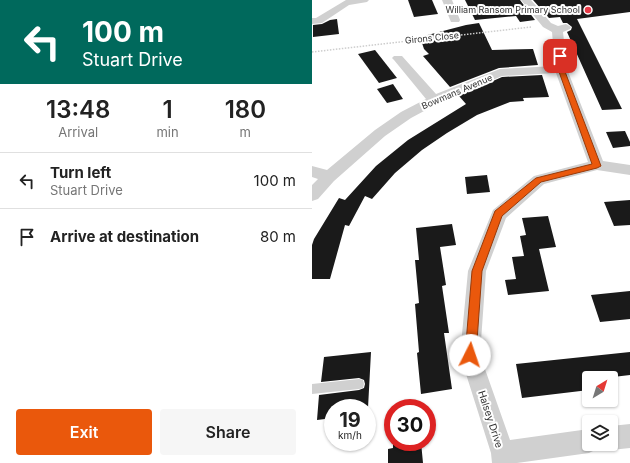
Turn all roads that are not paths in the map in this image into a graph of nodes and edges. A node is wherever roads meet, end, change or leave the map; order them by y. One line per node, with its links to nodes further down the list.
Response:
1 (364, 0): 4 (street)
2 (447, 0): 5 (street, Girons Close)
3 (526, 0): 8 (street)
4 (344, 2): 6 (street)
5 (456, 20)
6 (312, 21)
7 (398, 58): 9 (street)
8 (561, 69): 9 (street, Bowmans Avenue); 10 (street)
9 (434, 100): 13 (street, Bowmans Avenue)
10 (597, 166): 11 (street, Halsey Drive); 20 (street, Halsey Drive)
11 (630, 170)
12 (312, 171): 13 (street)
13 (329, 177): 14 (street, Bowmans Avenue)
14 (312, 195)
15 (359, 384): 16 (lane)
16 (312, 389)
17 (630, 436): 18 (street)
18 (618, 437)
19 (582, 442): 20 (street)
20 (504, 458)

